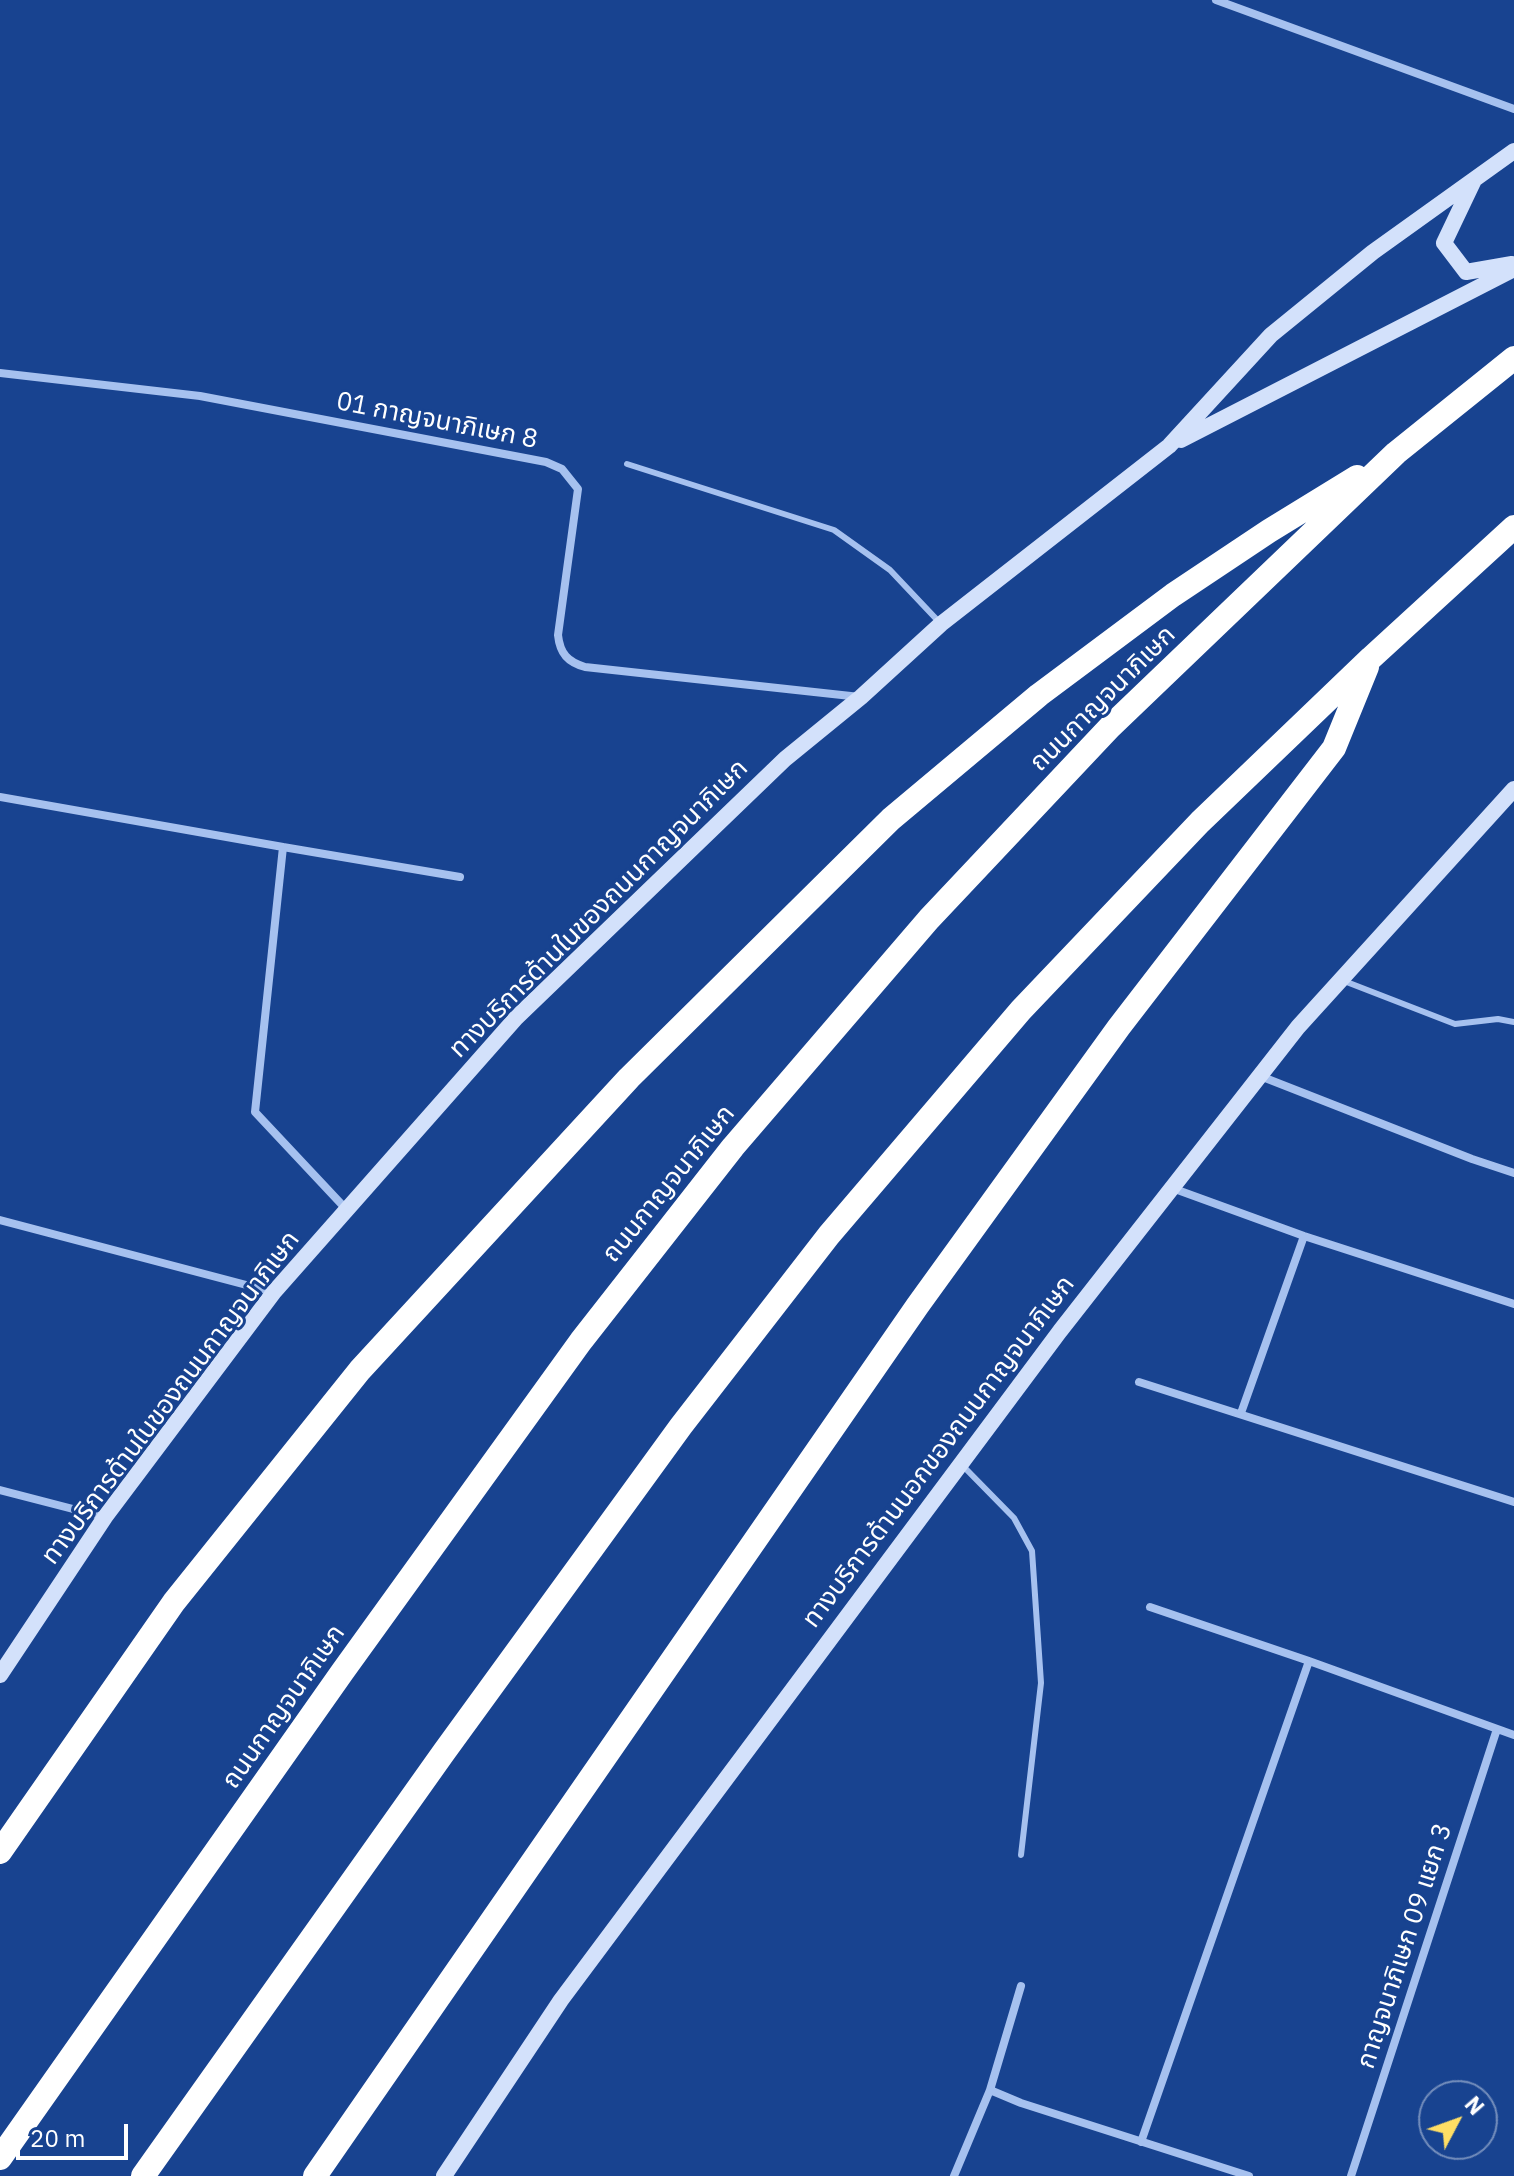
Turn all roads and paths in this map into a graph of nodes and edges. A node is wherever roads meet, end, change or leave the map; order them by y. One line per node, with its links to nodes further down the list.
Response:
1 (1216, 0): 2 (street)
2 (1514, 109)
3 (1514, 151): 4 (main road, ทางบริการด้านในของถนนกาญจนาภิเษก)
4 (1475, 177): 5 (main road); 8 (main road, ทางบริการด้านในของถนนกาญจนาภิเษก)
5 (1514, 267): 8 (main road, ทางบริการด้านในของถนนกาญจนาภิเษก)
6 (1514, 358): 9 (highway, ถนนกาญจนาภิเษก)
7 (0, 373): 14 (street, 01 กาญจนาภิเษก 8)
8 (1169, 446): 12 (main road, ทางบริการด้านในของถนนกาญจนาภิเษก)
9 (1396, 453): 40 (highway); 45 (highway, ถนนกาญจนาภิเษก)
10 (627, 464): 12 (lane)
11 (1514, 527): 13 (highway)
12 (941, 624): 14 (main road, ทางบริการด้านในของถนนกาญจนาภิเษก)
13 (1371, 658): 46 (highway); 47 (highway)
14 (861, 697): 24 (main road, ทางบริการด้านในของถนนกาญจนาภิเษก)
15 (1514, 789): 19 (main road, ทางบริการด้านนอกของถนนกาญจนาภิเษก)
16 (0, 797): 17 (street)
17 (283, 847): 18 (street); 24 (street)
18 (460, 877)
19 (1341, 979): 20 (lane); 21 (main road, ทางบริการด้านนอกของถนนกาญจนาภิเษก)
20 (1514, 1022)
21 (1259, 1076): 22 (street); 23 (main road, ทางบริการด้านนอกของถนนกาญจนาภิเษก)
22 (1514, 1173)
23 (1172, 1188): 26 (street); 31 (main road, ทางบริการด้านนอกของถนนกาญจนาภิเษก)
24 (346, 1209): 27 (main road, ทางบริการด้านในของถนนกาญจนาภิเษก)
25 (0, 1220): 27 (street)
26 (1304, 1236): 28 (street); 30 (street)
27 (274, 1292): 34 (main road, ทางบริการด้านในของถนนกาญจนาภิเษก)
28 (1514, 1304)
29 (1139, 1382): 30 (street)
30 (1241, 1413): 33 (street)
31 (960, 1463): 41 (lane); 48 (main road, ทางบริการด้านนอกของถนนกาญจนาภิเษก)
32 (0, 1490): 34 (street)
33 (1514, 1502)
34 (105, 1517): 37 (main road, ทางบริการด้านในของถนนกาญจนาภิเษก)
35 (1150, 1607): 36 (street)
36 (1309, 1661): 38 (street); 44 (street)
37 (0, 1675)
38 (1497, 1729): 39 (street); 51 (street, กาญจนาภิเษก 09 แยก 3)
39 (1514, 1735)
40 (0, 1852)
41 (1021, 1855)
42 (1021, 1986): 43 (street)
43 (990, 2090): 44 (street); 49 (street)
44 (1141, 2142): 50 (street)
45 (0, 2158)
46 (143, 2176)
47 (315, 2176)
48 (444, 2176)
49 (954, 2176)
50 (1249, 2176)
51 (1351, 2176)

